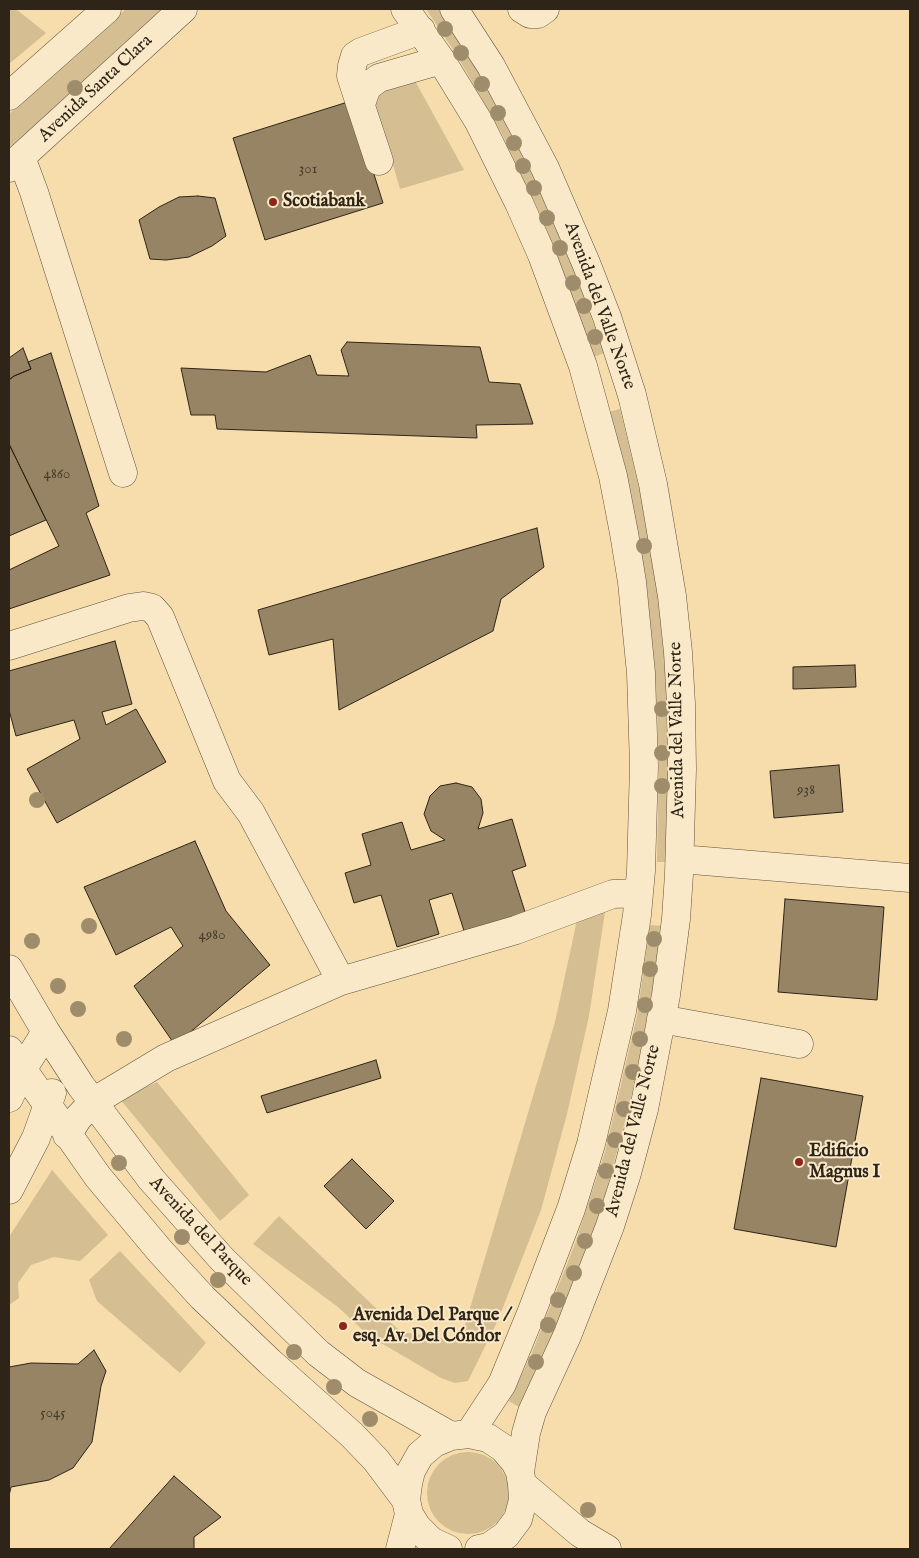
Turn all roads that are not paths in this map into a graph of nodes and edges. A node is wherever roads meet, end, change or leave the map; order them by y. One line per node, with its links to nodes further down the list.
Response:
1 (183, 9): 11 (street, Avenida Santa Clara)
2 (454, 9): 12 (street, Avenida del Valle Norte)
3 (522, 9): 4 (street)
4 (545, 9)
5 (90, 14): 8 (street)
6 (413, 19): 7 (street, Avenida del Valle Norte); 9 (street)
7 (441, 60): 9 (street); 13 (street, Avenida del Valle Norte)
8 (9, 96)
9 (361, 104): 10 (street)
10 (379, 161)
11 (15, 163): 16 (street)
12 (619, 353): 13 (street); 14 (street, Avenida del Valle Norte)
13 (583, 366): 15 (street, Avenida del Valle Norte)
14 (632, 396): 15 (street); 18 (street, Avenida del Valle Norte)
15 (595, 408): 20 (street, Avenida del Valle Norte)
16 (123, 472)
17 (9, 646): 23 (street)
18 (680, 866): 19 (street); 20 (street); 21 (street, Avenida del Valle Norte)
19 (910, 878)
20 (639, 893): 21 (street); 23 (street); 34 (street, Avenida del Valle Norte)
21 (676, 919): 24 (street, Avenida del Valle Norte)
22 (9, 969): 25 (street, Avenida del Parque)
23 (341, 981): 30 (street)
24 (661, 1019): 26 (street); 35 (street, Avenida del Valle Norte)
25 (46, 1032): 27 (street); 28 (street, Avenida del Parque)
26 (799, 1044)
27 (15, 1060): 29 (street); 31 (street)
28 (65, 1063): 30 (street, Avenida del Parque); 31 (street)
29 (9, 1098)
30 (93, 1102): 32 (street); 34 (street, Avenida del Parque)
31 (47, 1106): 32 (street); 33 (street)
32 (68, 1135): 36 (street)
33 (9, 1190)
34 (460, 1435): 35 (street, Avenida del Parque); 36 (street)
35 (521, 1478): 37 (street, Avenida del Valle Norte); 40 (street)
36 (408, 1507): 38 (street); 39 (street)
37 (488, 1548)
38 (400, 1549)
39 (448, 1549)
40 (608, 1549)

